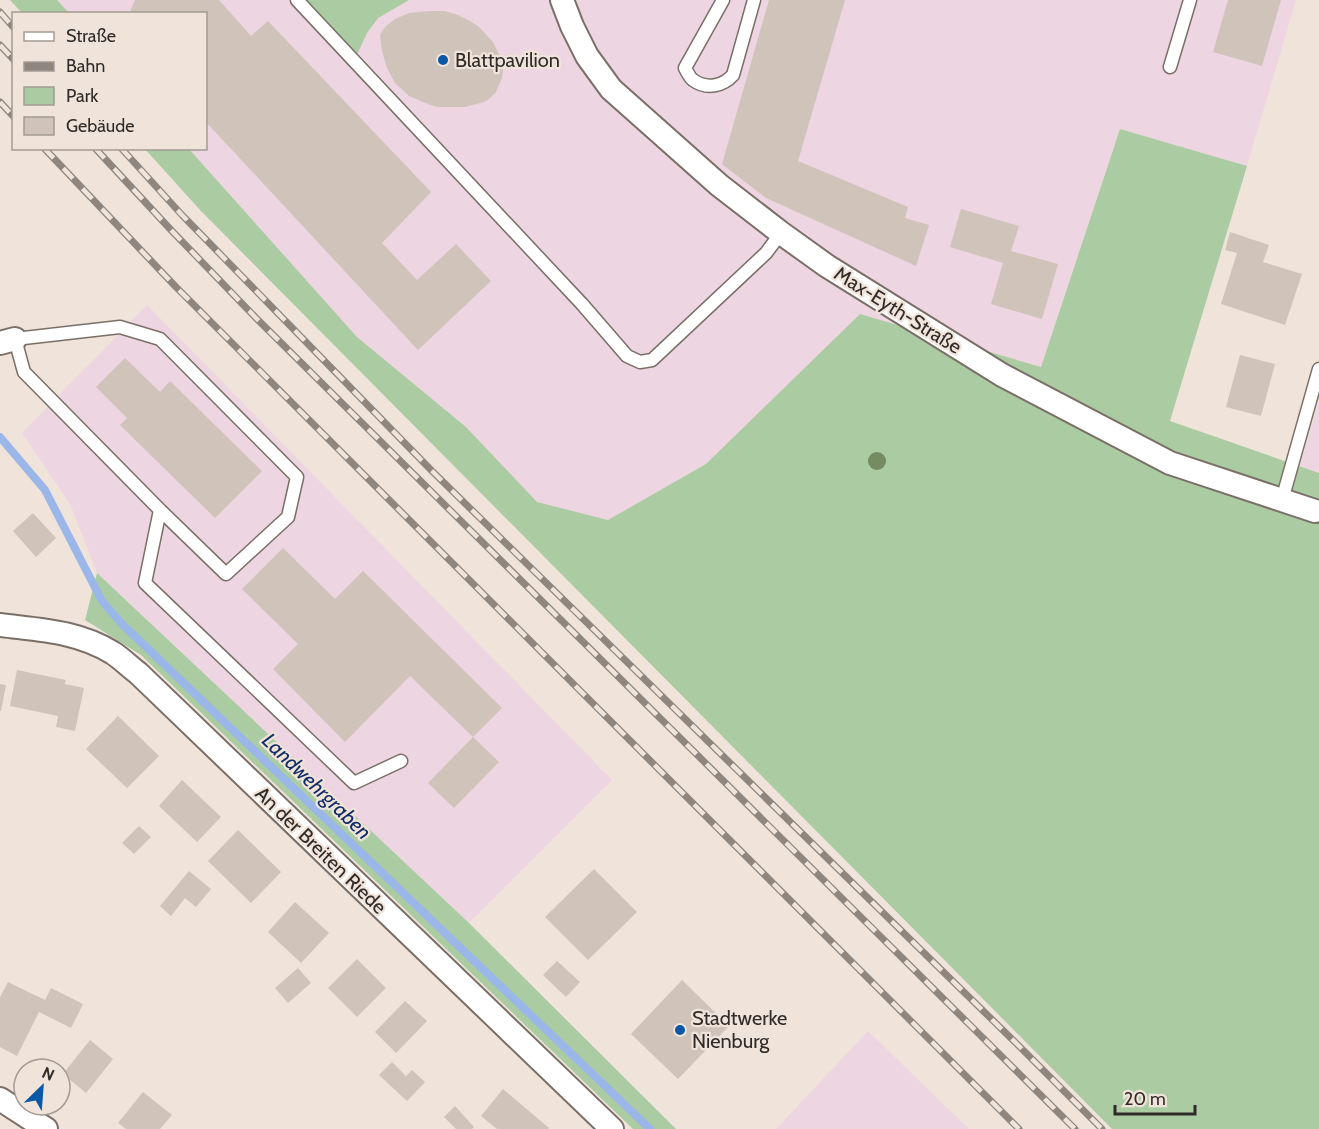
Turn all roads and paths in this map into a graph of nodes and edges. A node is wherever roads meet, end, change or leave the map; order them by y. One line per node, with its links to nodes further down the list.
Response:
1 (297, 0): 7 (lane)
2 (562, 0): 7 (street, Max-Eyth-Straße)
3 (723, 0): 4 (lane)
4 (754, 0)
5 (1190, 0): 6 (lane)
6 (1170, 67)
7 (781, 233): 10 (street, Max-Eyth-Straße)
8 (8, 341): 11 (lane); 11 (lane)
9 (1319, 369): 10 (lane)
10 (1282, 500): 12 (street, Max-Eyth-Straße)
11 (160, 510): 14 (lane)
12 (1315, 511)
13 (0, 625): 17 (street, An der Breiten Riede)
14 (401, 761)
15 (0, 1099): 16 (street)
16 (46, 1129)
17 (612, 1129)

